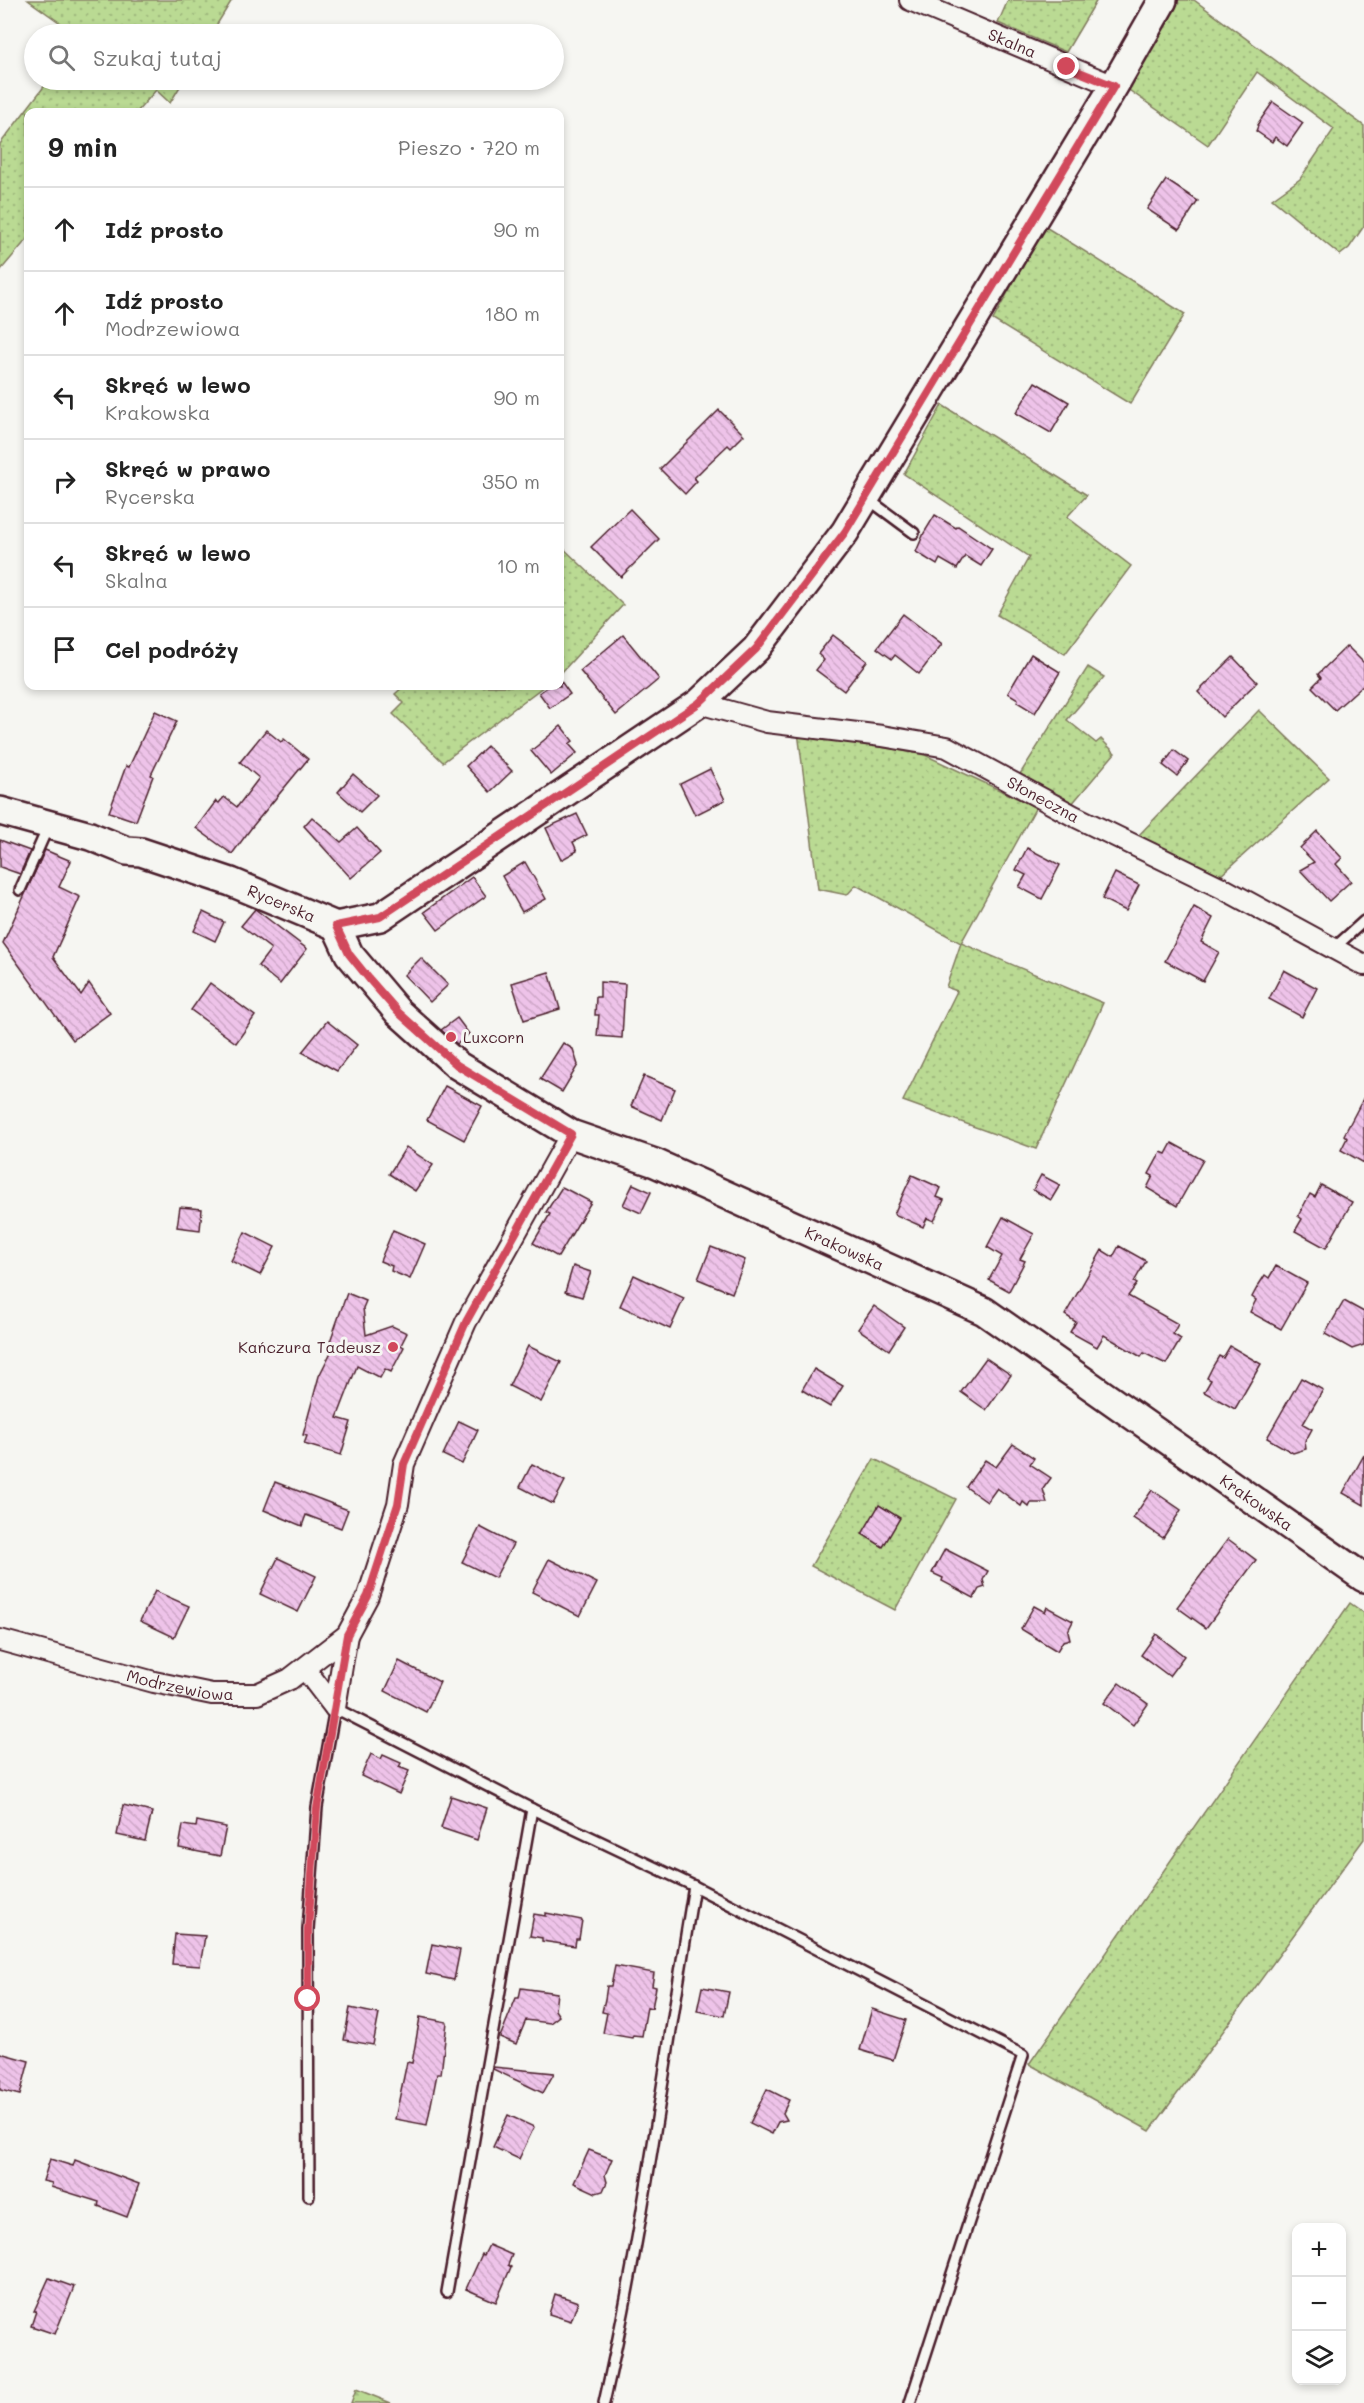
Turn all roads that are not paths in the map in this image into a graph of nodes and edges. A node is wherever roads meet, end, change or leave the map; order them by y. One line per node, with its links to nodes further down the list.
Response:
1 (910, 0): 3 (street, Skalna)
2 (1162, 0): 3 (street, Rycerska)
3 (1114, 86): 4 (street, Rycerska)
4 (866, 497): 5 (lane); 6 (street, Rycerska)
5 (914, 533)
6 (699, 703): 11 (street, Rycerska); 12 (street, Słoneczna)
7 (0, 811): 8 (street, Rycerska)
8 (49, 826): 9 (lane); 11 (street, Rycerska)
9 (20, 890)
10 (1364, 921): 12 (lane)
11 (336, 926): 14 (street, Krakowska)
12 (1334, 948): 13 (street, Słoneczna)
13 (1364, 965)
14 (571, 1134): 15 (street, Krakowska); 16 (street, Modrzewiowa)
15 (1364, 1578)
16 (347, 1635): 18 (street, Modrzewiowa); 19 (street, Modrzewiowa)
17 (0, 1640): 18 (street, Modrzewiowa)
18 (304, 1669): 19 (street)
19 (335, 1708): 20 (lane); 22 (lane)
20 (532, 1809): 21 (lane); 23 (lane)
21 (694, 1886): 24 (lane); 25 (lane)
22 (309, 2196)
23 (447, 2292)
24 (604, 2403)
25 (910, 2403)

